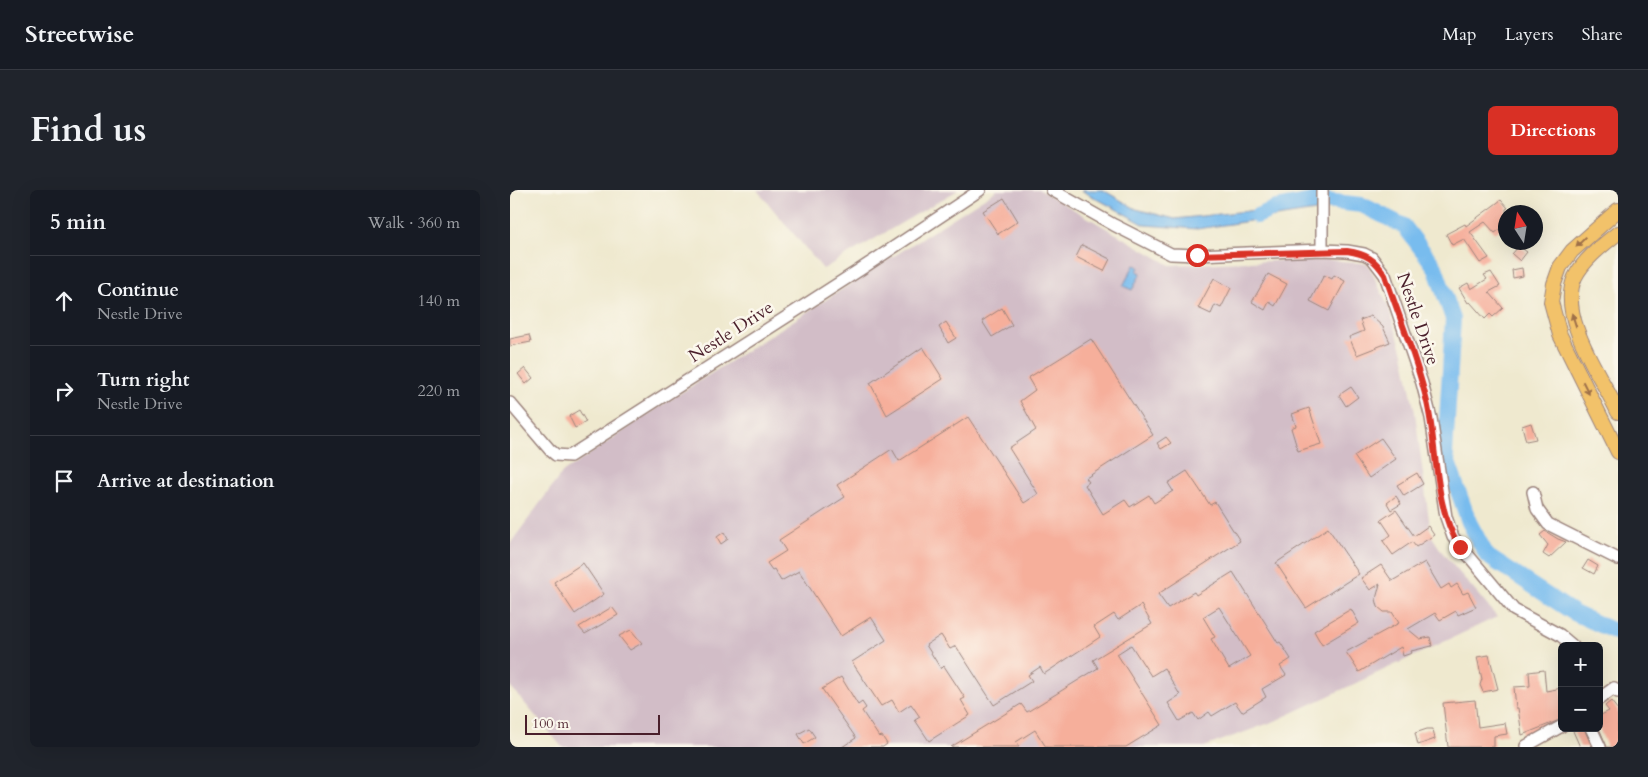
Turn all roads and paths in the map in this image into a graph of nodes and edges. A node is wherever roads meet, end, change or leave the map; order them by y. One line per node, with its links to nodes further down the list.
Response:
1 (980, 190): 7 (street, Nestle Drive)
2 (1052, 190): 6 (street, Nestle Drive)
3 (1322, 190): 6 (street)
4 (1618, 210): 9 (main road, one-way to 9)
5 (1618, 233): 8 (main road, one-way to 5)
6 (1322, 250): 12 (street, Nestle Drive)
7 (510, 404)
8 (1618, 412)
9 (1618, 452)
10 (1534, 492): 11 (street)
11 (1618, 559)
12 (1568, 642)
13 (1617, 689): 14 (street)
14 (1603, 697)
15 (1558, 728): 17 (street)
16 (1593, 732): 18 (street)
17 (1526, 746)
18 (1600, 747)

